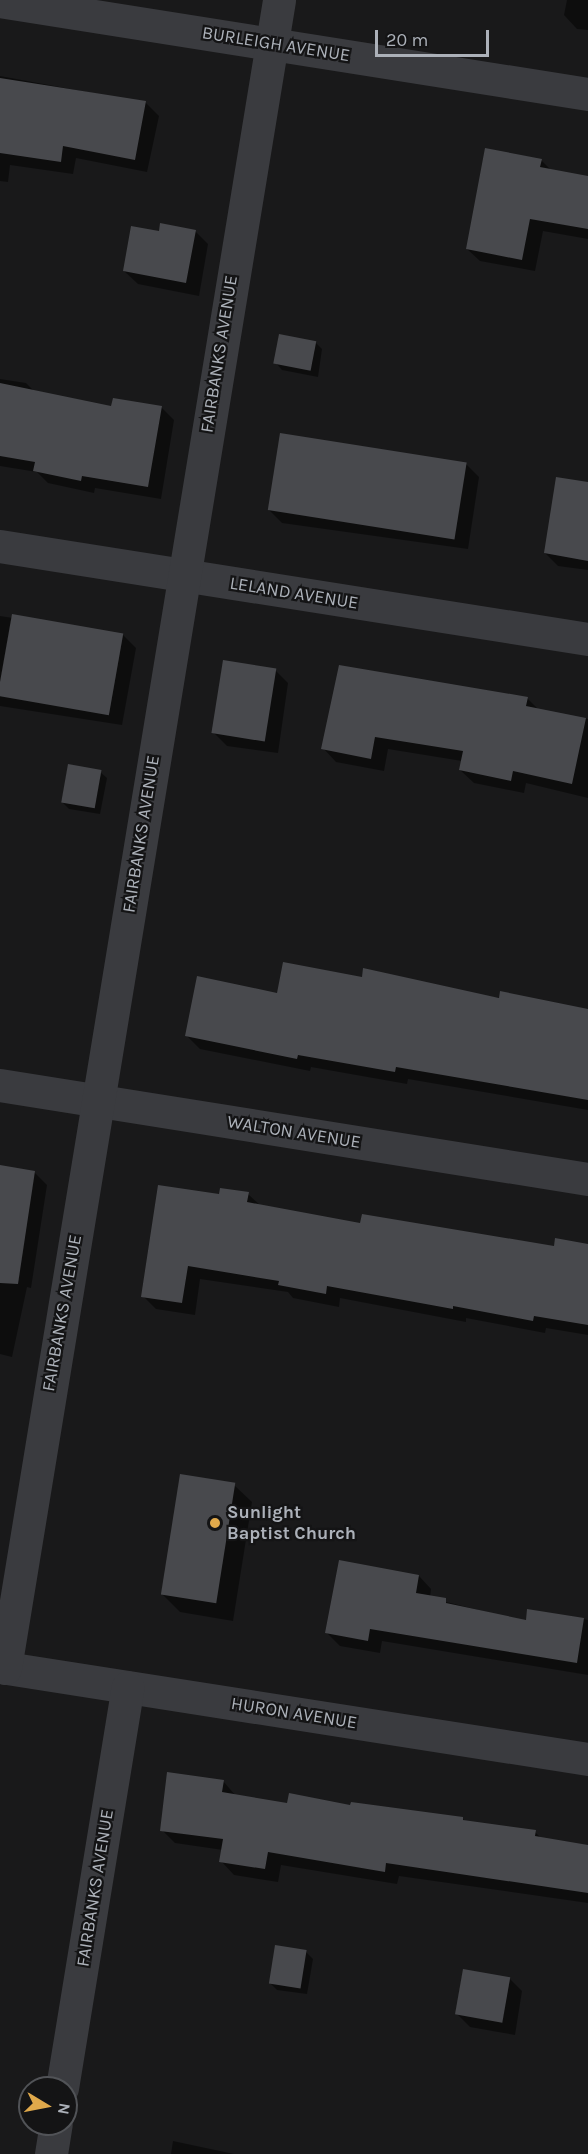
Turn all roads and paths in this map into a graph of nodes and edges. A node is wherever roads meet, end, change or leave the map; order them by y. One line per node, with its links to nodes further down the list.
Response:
1 (279, 0): 3 (street, FAIRBANKS AVENUE)
2 (0, 1): 3 (street, BURLEIGH AVENUE)
3 (272, 42): 4 (street, BURLEIGH AVENUE); 6 (street, FAIRBANKS AVENUE)
4 (588, 94)
5 (0, 546): 6 (street, LELAND AVENUE)
6 (183, 576): 7 (street, LELAND AVENUE); 9 (street, FAIRBANKS AVENUE)
7 (588, 639)
8 (0, 1085): 9 (street, WALTON AVENUE)
9 (98, 1101): 10 (street, WALTON AVENUE); 11 (street, FAIRBANKS AVENUE)
10 (588, 1179)
11 (3, 1667): 12 (street, HURON AVENUE)
12 (128, 1687): 13 (street, HURON AVENUE); 14 (street, FAIRBANKS AVENUE)
13 (588, 1759)
14 (64, 2076)
15 (54, 2136): 16 (street)
16 (51, 2154)

